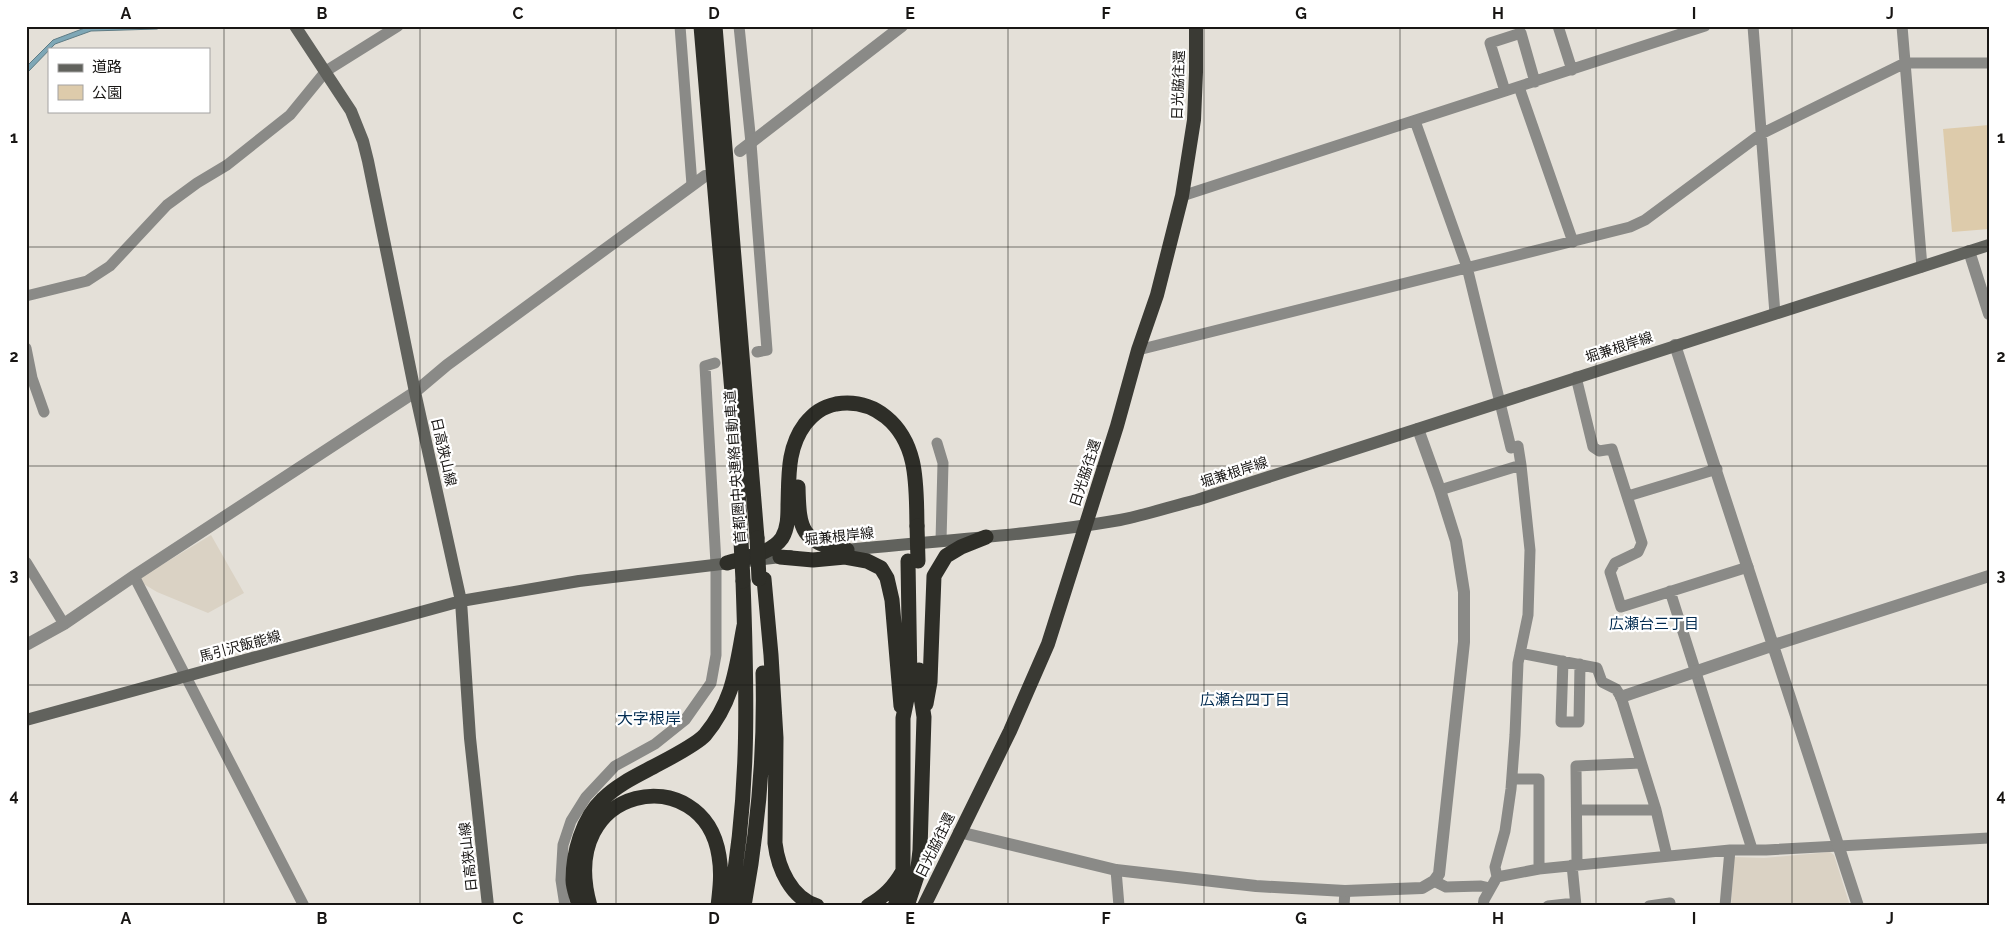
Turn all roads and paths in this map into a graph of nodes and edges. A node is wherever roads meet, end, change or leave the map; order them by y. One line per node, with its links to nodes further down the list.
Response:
1 (295, 26): 16 (main road, 日高狭山線)
2 (398, 26): 16 (street)
3 (680, 26): 25 (street)
4 (701, 26): 66 (highway, 首都圏中央連絡自動車道, bridge)
5 (716, 26): 62 (highway, 首都圏中央連絡自動車道, bridge)
6 (739, 26): 22 (street)
7 (902, 26): 22 (street)
8 (1196, 26): 26 (highway, 日光脇往還)
9 (1558, 26): 15 (street)
10 (1705, 26): 15 (street)
11 (1753, 26): 21 (street)
12 (1902, 26): 13 (street)
13 (1905, 63): 14 (street); 21 (street); 31 (street)
14 (1989, 63)
15 (1572, 70): 17 (street)
16 (326, 71): 32 (street); 41 (main road, 日高狭山線)
17 (1535, 82): 18 (street); 19 (street)
18 (1520, 87): 19 (street); 27 (street)
19 (1505, 91): 20 (street)
20 (1415, 121): 26 (street); 30 (street)
21 (1761, 134): 27 (street); 33 (street)
22 (750, 143): 23 (street); 38 (street)
23 (740, 151)
24 (705, 176): 25 (street)
25 (692, 185): 41 (street)
26 (1182, 196): 37 (highway, 日光脇往還)
27 (1573, 242): 30 (street)
28 (1989, 245): 29 (main road, 堀兼根岸線)
29 (1969, 251): 31 (main road, 堀兼根岸線); 34 (street)
30 (1467, 267): 37 (street); 42 (street)
31 (1922, 267): 33 (main road, 堀兼根岸線)
32 (26, 296)
33 (1775, 314): 35 (main road, 堀兼根岸線)
34 (1989, 314)
35 (1675, 345): 40 (main road, 堀兼根岸線); 47 (street)
36 (26, 348): 43 (street)
37 (1138, 350): 50 (highway, 日光脇往還)
38 (757, 352)
39 (715, 363): 58 (street)
40 (1576, 378): 42 (main road, 堀兼根岸線); 49 (street)
41 (415, 392): 60 (street); 64 (main road, 日高狭山線)
42 (1500, 402): 44 (main road, 堀兼根岸線); 46 (street)
43 (44, 412)
44 (1418, 429): 48 (street); 50 (main road, 堀兼根岸線)
45 (938, 443): 53 (street)
46 (1521, 465): 48 (street); 69 (street)
47 (1717, 469): 49 (street); 59 (street)
48 (1440, 490): 93 (street)
49 (1628, 496): 63 (street)
50 (1086, 525): 52 (main road, 堀兼根岸線); 82 (highway, 日光脇往還)
51 (913, 527): 54 (highway); 56 (highway); 58 (highway)
52 (986, 537): 53 (main road, 堀兼根岸線); 75 (highway)
53 (941, 541): 54 (main road, 堀兼根岸線)
54 (847, 550): 55 (main road, 堀兼根岸線)
55 (780, 557): 58 (main road, 堀兼根岸線); 76 (highway)
56 (913, 561): 75 (highway); 76 (highway)
57 (26, 562): 65 (street)
58 (721, 564): 64 (main road, 堀兼根岸線); 99 (street)
59 (1748, 567): 63 (street); 68 (street)
60 (134, 576): 65 (street); 73 (street)
61 (1989, 576): 68 (street)
62 (761, 579): 104 (highway); 105 (highway)
63 (1670, 591): 72 (street)
64 (461, 601): 73 (main road, 馬引沢飯能線); 98 (main road, 日高狭山線)
65 (64, 624): 67 (street)
66 (744, 626): 100 (highway); 103 (highway, 首都圏中央連絡自動車道)
67 (26, 645)
68 (1774, 645): 72 (street); 84 (street)
69 (1520, 653): 70 (street); 79 (street)
70 (1563, 661): 71 (street); 71 (street)
71 (1580, 664): 74 (street)
72 (1695, 672): 74 (street); 86 (street)
73 (185, 677): 77 (main road, 馬引沢飯能線); 97 (street)
74 (1621, 697): 78 (street)
75 (924, 717): 108 (highway)
76 (903, 718): 90 (highway)
77 (26, 720)
78 (1641, 763): 80 (street); 81 (street)
79 (1512, 779): 89 (street); 92 (street)
80 (1577, 810): 81 (street); 88 (street)
81 (1656, 810): 87 (street)
82 (959, 832): 91 (street); 109 (highway, 日光脇往還)
83 (1989, 838): 84 (street)
84 (1839, 846): 86 (street); 118 (street)
85 (1730, 850): 86 (street); 87 (street); 117 (street)
86 (1752, 850)
87 (1667, 856): 88 (street)
88 (1575, 865): 89 (street); 96 (street)
89 (1539, 869): 92 (street)
90 (903, 870): 106 (highway); 107 (highway)
91 (1116, 870): 95 (street); 110 (street)
92 (1497, 877): 94 (street)
93 (1434, 881): 94 (street); 95 (street)
94 (1490, 888): 112 (street)
95 (1345, 891): 111 (street)
96 (1576, 905): 114 (street)
97 (304, 906)
98 (488, 906)
99 (566, 906)
100 (579, 906)
101 (590, 906): 102 (highway)
102 (718, 906)
103 (729, 906)
104 (744, 906)
105 (817, 906)
106 (868, 906)
107 (895, 906)
108 (907, 906)
109 (924, 906)
110 (1119, 906)
111 (1344, 906)
112 (1483, 906)
113 (1548, 906): 114 (street)
114 (1554, 906)
115 (1649, 906): 116 (street)
116 (1670, 906)
117 (1725, 906)
118 (1858, 906)

